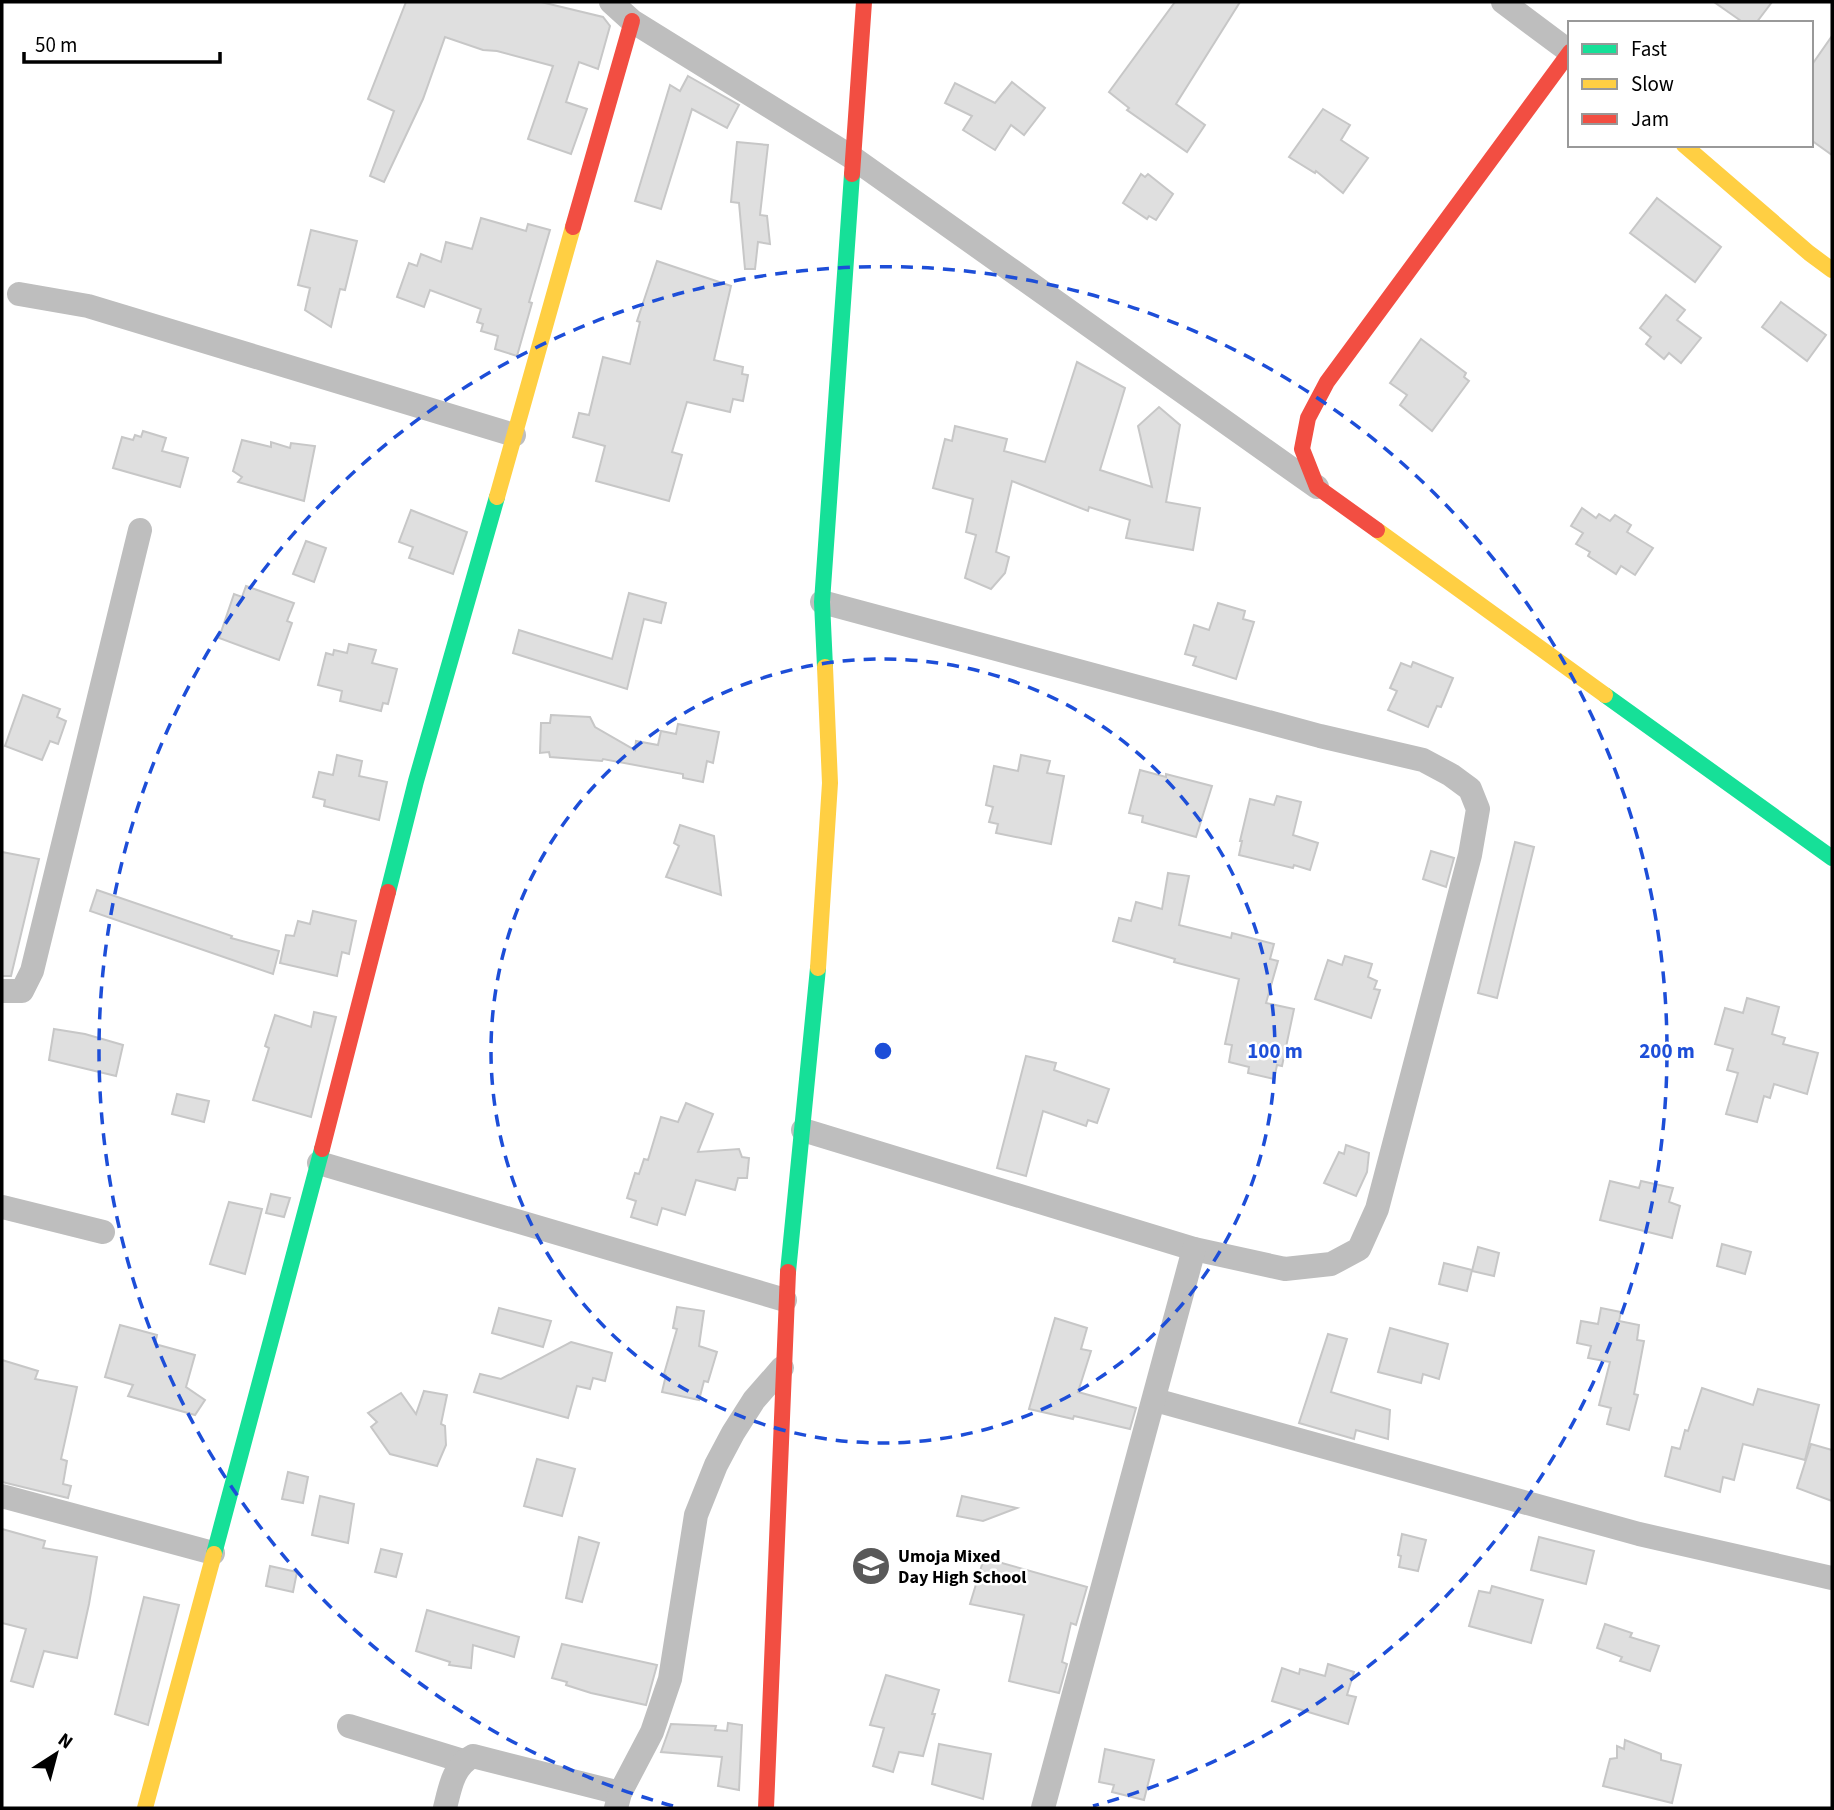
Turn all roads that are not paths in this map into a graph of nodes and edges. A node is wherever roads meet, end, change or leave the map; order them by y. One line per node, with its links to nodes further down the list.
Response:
1 (611, 2): 4 (street)
2 (864, 2): 8 (street)
3 (1503, 2): 5 (street)
4 (632, 21): 8 (street); 11 (street)
5 (1568, 51)
6 (1568, 55): 12 (street)
7 (1686, 147): 9 (street)
8 (853, 158): 12 (street); 14 (street)
9 (1832, 270)
10 (19, 294): 11 (street)
11 (514, 435): 18 (street)
12 (1317, 487): 15 (street)
13 (140, 530): 16 (street)
14 (822, 602): 17 (street); 21 (street)
15 (1832, 858)
16 (2, 991)
17 (803, 1130): 21 (street); 22 (street)
18 (319, 1163): 22 (street); 26 (street)
19 (2, 1207): 20 (street)
20 (103, 1232)
21 (1194, 1249): 24 (street)
22 (785, 1300): 23 (street)
23 (782, 1368): 30 (street); 33 (street)
24 (1154, 1400): 27 (street); 34 (street)
25 (2, 1496): 26 (street)
26 (213, 1553): 31 (street)
27 (1832, 1578)
28 (349, 1726): 29 (street)
29 (463, 1761): 30 (street); 32 (street)
30 (618, 1801)
31 (145, 1808)
32 (445, 1808)
33 (766, 1808)
34 (1043, 1808)

